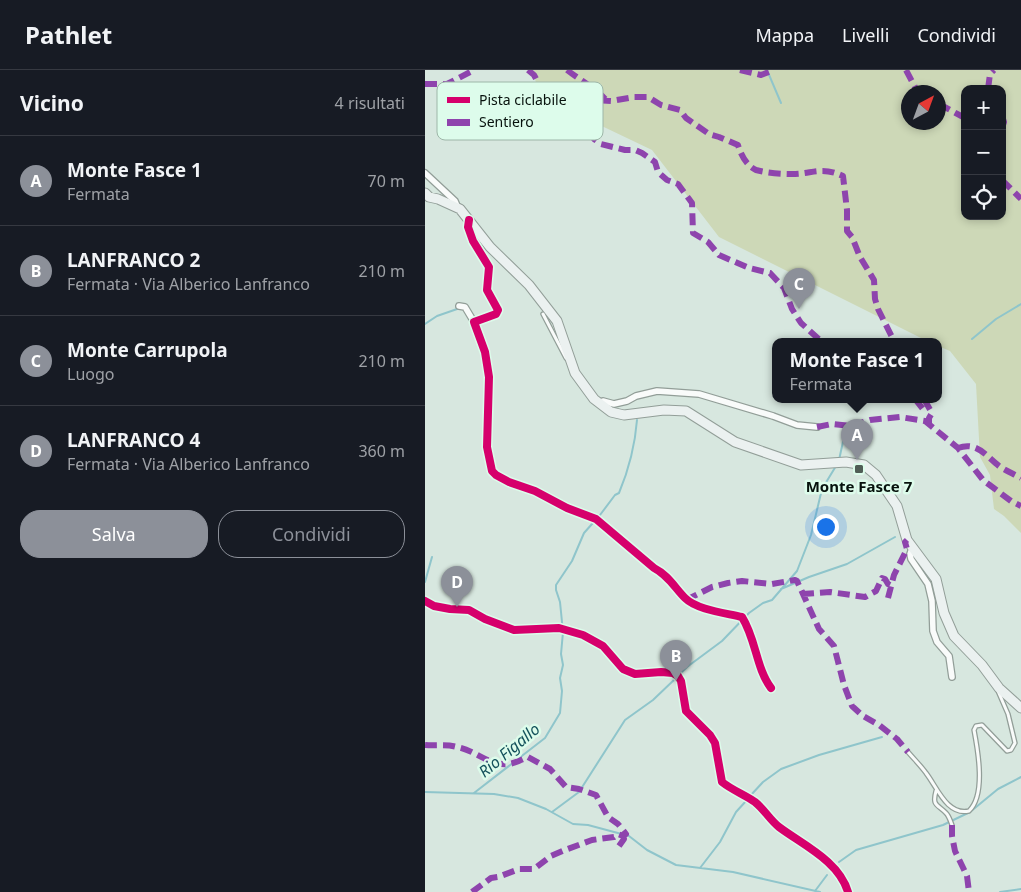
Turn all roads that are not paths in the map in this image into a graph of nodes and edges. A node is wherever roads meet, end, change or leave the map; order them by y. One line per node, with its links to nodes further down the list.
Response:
1 (425, 173): 3 (street)
2 (425, 193): 3 (main road)
3 (458, 208): 4 (main road)
4 (469, 220): 7 (street); 8 (main road)
5 (459, 306): 7 (street)
6 (543, 314): 8 (lane)
7 (474, 322): 14 (street)
8 (571, 364): 9 (main road)
9 (598, 403): 10 (street); 11 (main road)
10 (817, 426)
11 (912, 548): 13 (street); 15 (main road)
12 (425, 601): 20 (street)
13 (952, 677)
14 (771, 688)
15 (999, 688): 16 (main road); 18 (lane)
16 (1021, 708)
17 (908, 752): 18 (lane)
18 (936, 791): 19 (lane)
19 (952, 824)
20 (848, 892)

